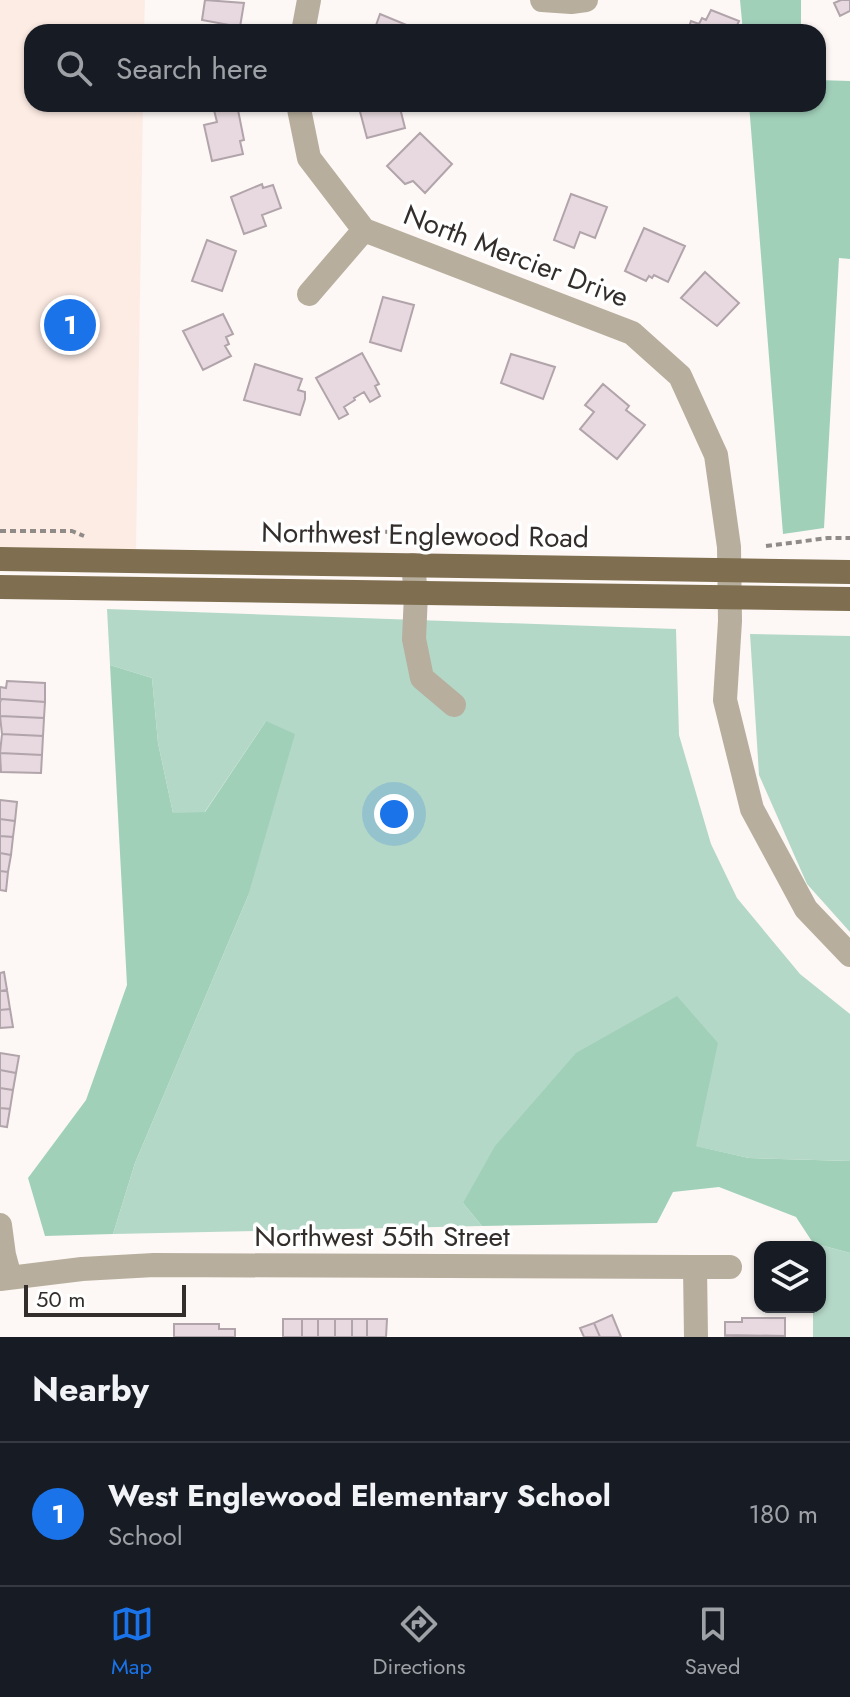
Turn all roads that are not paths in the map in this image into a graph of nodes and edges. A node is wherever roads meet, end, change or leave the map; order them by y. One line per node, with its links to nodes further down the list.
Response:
1 (309, 0): 4 (street)
2 (542, 0): 3 (street)
3 (586, 0)
4 (304, 24)
5 (300, 112): 6 (street, North Mercier Drive)
6 (364, 230): 7 (street, North Mercier Drive); 10 (street, North Mercier Drive)
7 (309, 294)
8 (0, 559): 9 (main road, Northwest Englewood Road)
9 (413, 565): 10 (main road, Northwest Englewood Road); 13 (street)
10 (730, 568): 11 (main road, Northwest Englewood Road); 14 (street, North Mercier Drive)
11 (850, 572)
12 (0, 587): 13 (main road, Northwest Englewood Road)
13 (416, 594): 14 (main road, Northwest Englewood Road); 16 (street)
14 (728, 596): 15 (main road, Northwest Englewood Road); 17 (street, North Mercier Drive)
15 (850, 599)
16 (454, 705)
17 (850, 955)
18 (0, 1225): 19 (street)
19 (4, 1266): 20 (street, Northwest 55th Street)
20 (695, 1267): 21 (street, Northwest 55th Street); 22 (street)
21 (730, 1267)
22 (696, 1337)

